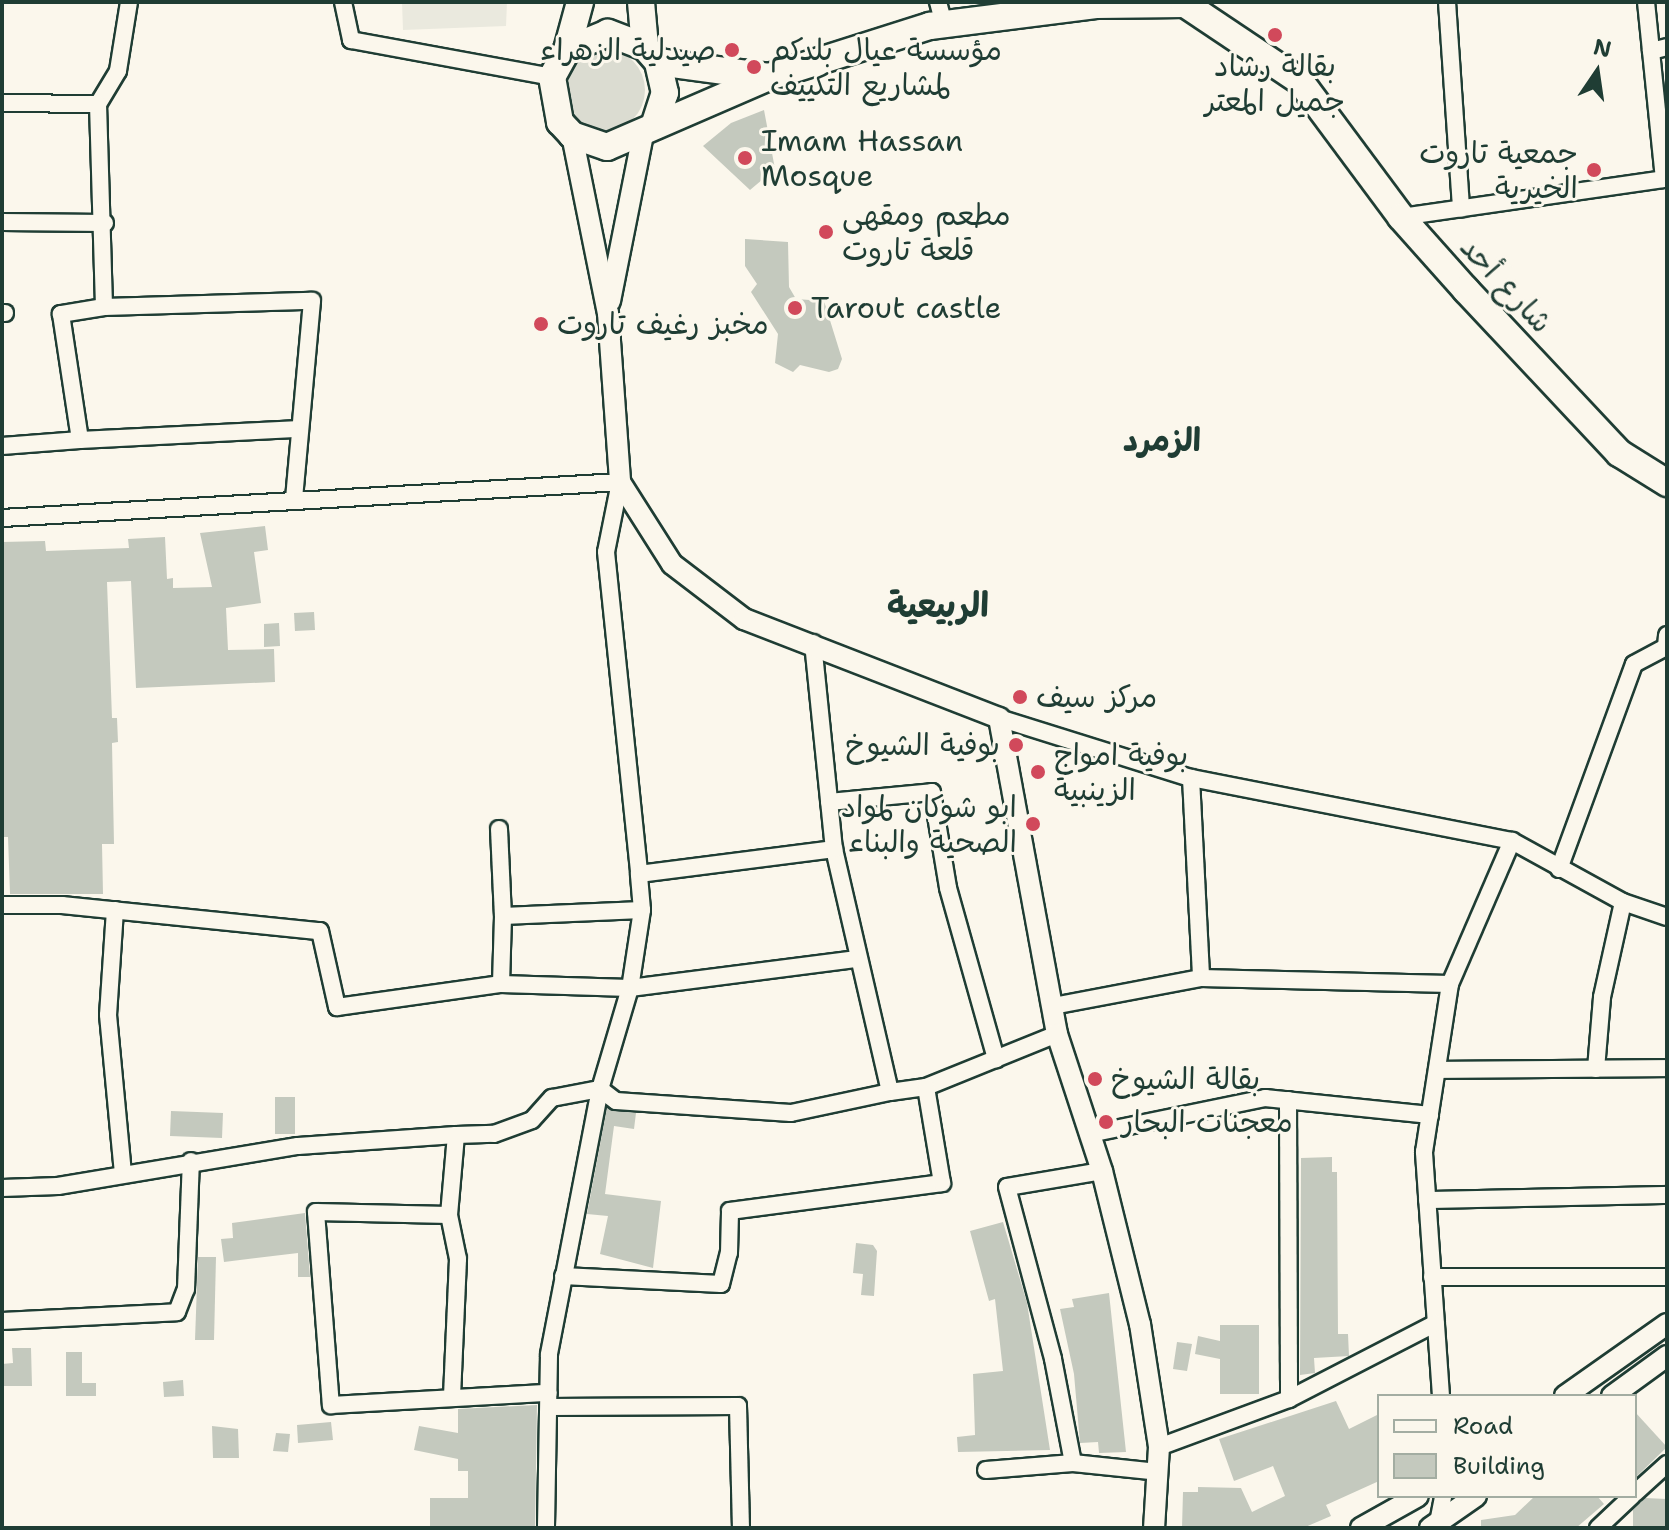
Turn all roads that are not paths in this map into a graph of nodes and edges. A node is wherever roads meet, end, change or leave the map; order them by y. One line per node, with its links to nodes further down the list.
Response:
1 (129, 2): 15 (street)
2 (343, 2): 12 (street)
3 (580, 2): 10 (main road)
4 (641, 2): 11 (main road)
5 (1447, 2): 18 (street)
6 (1646, 2): 9 (street)
7 (1185, 3): 8 (main road, شارع أحد); 19 (main road, شارع أحد)
8 (941, 13): 13 (main road, شارع أحد)
9 (1659, 49): 18 (street)
10 (567, 50): 11 (main road); 12 (main road)
11 (651, 55): 13 (main road); 16 (main road)
12 (552, 77): 17 (main road)
13 (769, 77): 16 (main road, شارع أحد)
14 (2, 103): 15 (street)
15 (98, 104): 21 (street)
16 (649, 129): 17 (main road, شارع أحد); 23 (street)
17 (572, 135): 23 (street)
18 (1461, 209): 19 (street)
19 (1401, 217): 28 (main road, شارع أحد)
20 (2, 222): 21 (street)
21 (105, 223): 22 (street)
22 (104, 307): 24 (street); 25 (street)
23 (608, 313): 27 (street)
24 (300, 429): 25 (street); 29 (street)
25 (80, 440): 26 (street)
26 (2, 446)
27 (620, 482): 29 (street); 32 (street); 40 (street)
28 (1667, 483)
29 (294, 499): 30 (street)
30 (2, 518)
31 (1667, 635): 39 (street)
32 (813, 643): 33 (street); 35 (street)
33 (999, 718): 34 (street); 52 (street)
34 (1191, 778): 37 (street); 48 (street)
35 (829, 802): 38 (street); 54 (street)
36 (499, 829): 45 (street)
37 (1512, 841): 39 (street); 50 (street)
38 (834, 849): 40 (street); 47 (street)
39 (1559, 869): 41 (street)
40 (639, 874): 44 (street)
41 (1623, 902): 46 (street); 56 (street)
42 (2, 905): 43 (street)
43 (115, 910): 49 (street); 67 (street)
44 (642, 910): 45 (street); 51 (street)
45 (503, 916): 49 (street)
46 (1667, 917)
47 (857, 959): 51 (street); 60 (street)
48 (1201, 978): 50 (street); 52 (street)
49 (501, 984): 51 (street)
50 (1450, 984): 57 (street)
51 (630, 988): 59 (street)
52 (1053, 1006): 53 (street)
53 (1057, 1034): 54 (street); 63 (street)
54 (996, 1059): 58 (street)
55 (1667, 1068): 56 (street)
56 (1596, 1069): 57 (street)
57 (1437, 1070): 62 (street)
58 (926, 1087): 60 (street); 72 (street)
59 (600, 1089): 60 (street); 64 (street); 72 (street)
60 (890, 1092)
61 (1288, 1100): 62 (street); 63 (street); 83 (street)
62 (1430, 1115): 70 (street)
63 (1090, 1134): 66 (street)
64 (456, 1135): 65 (street); 71 (street)
65 (191, 1161): 67 (street); 75 (street)
66 (1102, 1171): 85 (street); 86 (street)
67 (123, 1174): 68 (street)
68 (2, 1188)
69 (1667, 1195): 70 (street)
70 (1427, 1200): 73 (street)
71 (449, 1215): 82 (street); 82 (street)
72 (563, 1276): 84 (street)
73 (1432, 1277): 74 (street); 76 (street)
74 (1667, 1277)
75 (2, 1321)
76 (1436, 1323): 79 (street); 83 (street)
77 (1667, 1324): 80 (street)
78 (1667, 1356): 81 (street)
79 (1441, 1394)
80 (1568, 1394)
81 (1615, 1394)
82 (452, 1398): 84 (street)
83 (1289, 1399): 85 (street)
84 (549, 1400): 96 (street); 97 (street)
85 (1159, 1447): 89 (street)
86 (1073, 1463): 88 (street); 89 (street)
87 (1667, 1464): 90 (street)
88 (986, 1470)
89 (1158, 1472): 98 (street)
90 (1637, 1490)
91 (1414, 1498): 99 (street)
92 (1442, 1498): 95 (street)
93 (1473, 1498): 95 (street)
94 (1629, 1498): 100 (street)
95 (1435, 1527)
96 (546, 1528)
97 (741, 1528)
98 (1154, 1528)
99 (1361, 1528)
100 (1598, 1528)

